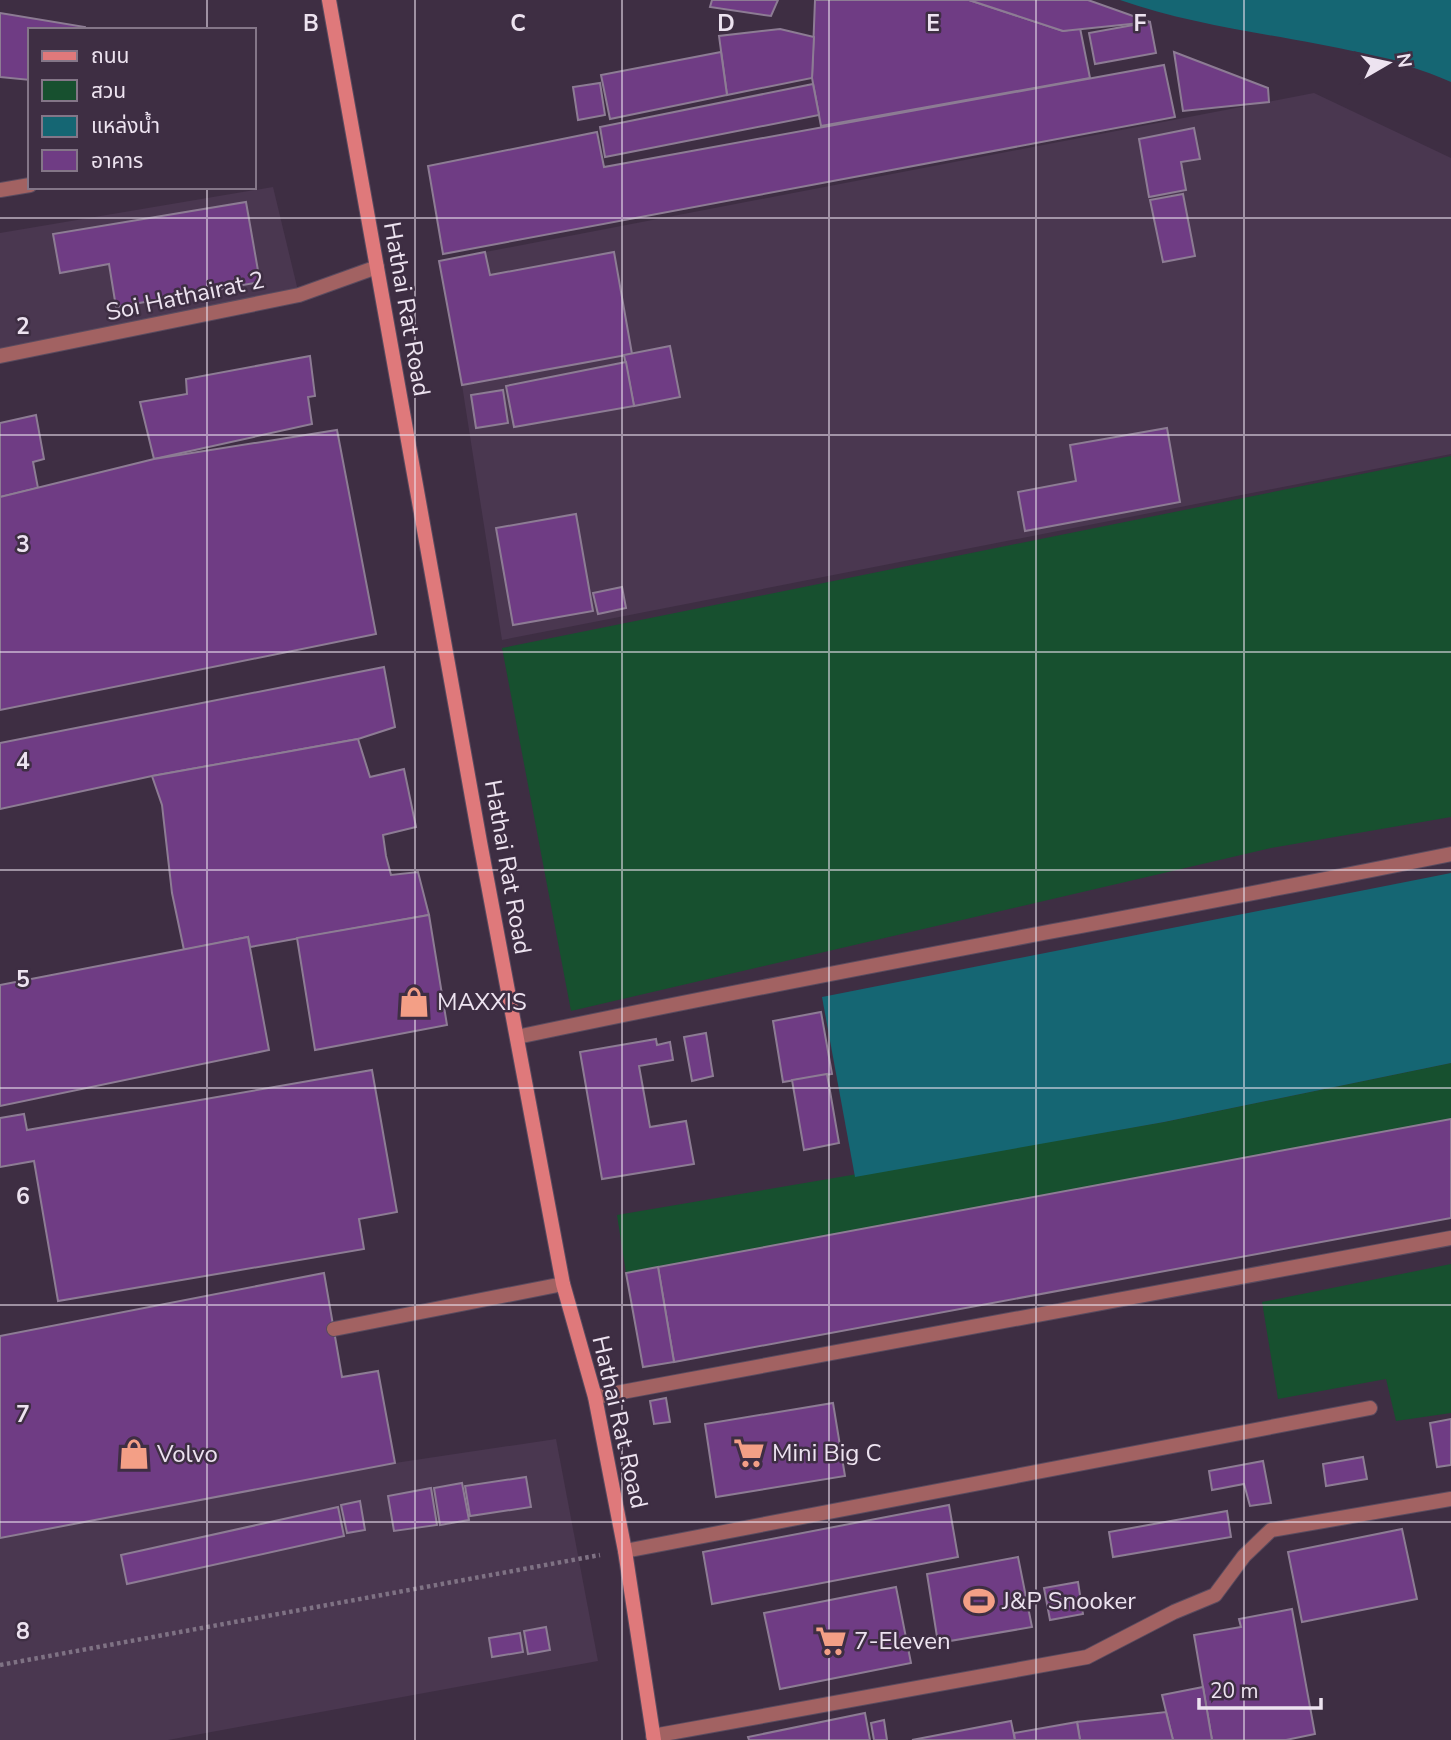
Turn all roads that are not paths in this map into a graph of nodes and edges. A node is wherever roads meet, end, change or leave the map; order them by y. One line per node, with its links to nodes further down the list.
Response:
1 (329, 0): 4 (main road, Hathai Rat Road)
2 (28, 186): 3 (street)
3 (0, 190)
4 (377, 267): 5 (street, Soi Hathairat 2); 7 (main road, Hathai Rat Road)
5 (0, 356)
6 (1451, 854): 7 (street)
7 (517, 1037): 9 (main road, Hathai Rat Road)
8 (1451, 1238): 11 (street)
9 (563, 1284): 10 (street); 11 (main road, Hathai Rat Road)
10 (334, 1329)
11 (595, 1397): 14 (main road, Hathai Rat Road)
12 (1370, 1408): 14 (street)
13 (1451, 1499): 15 (street)
14 (625, 1551): 15 (main road, Hathai Rat Road)
15 (654, 1738)

